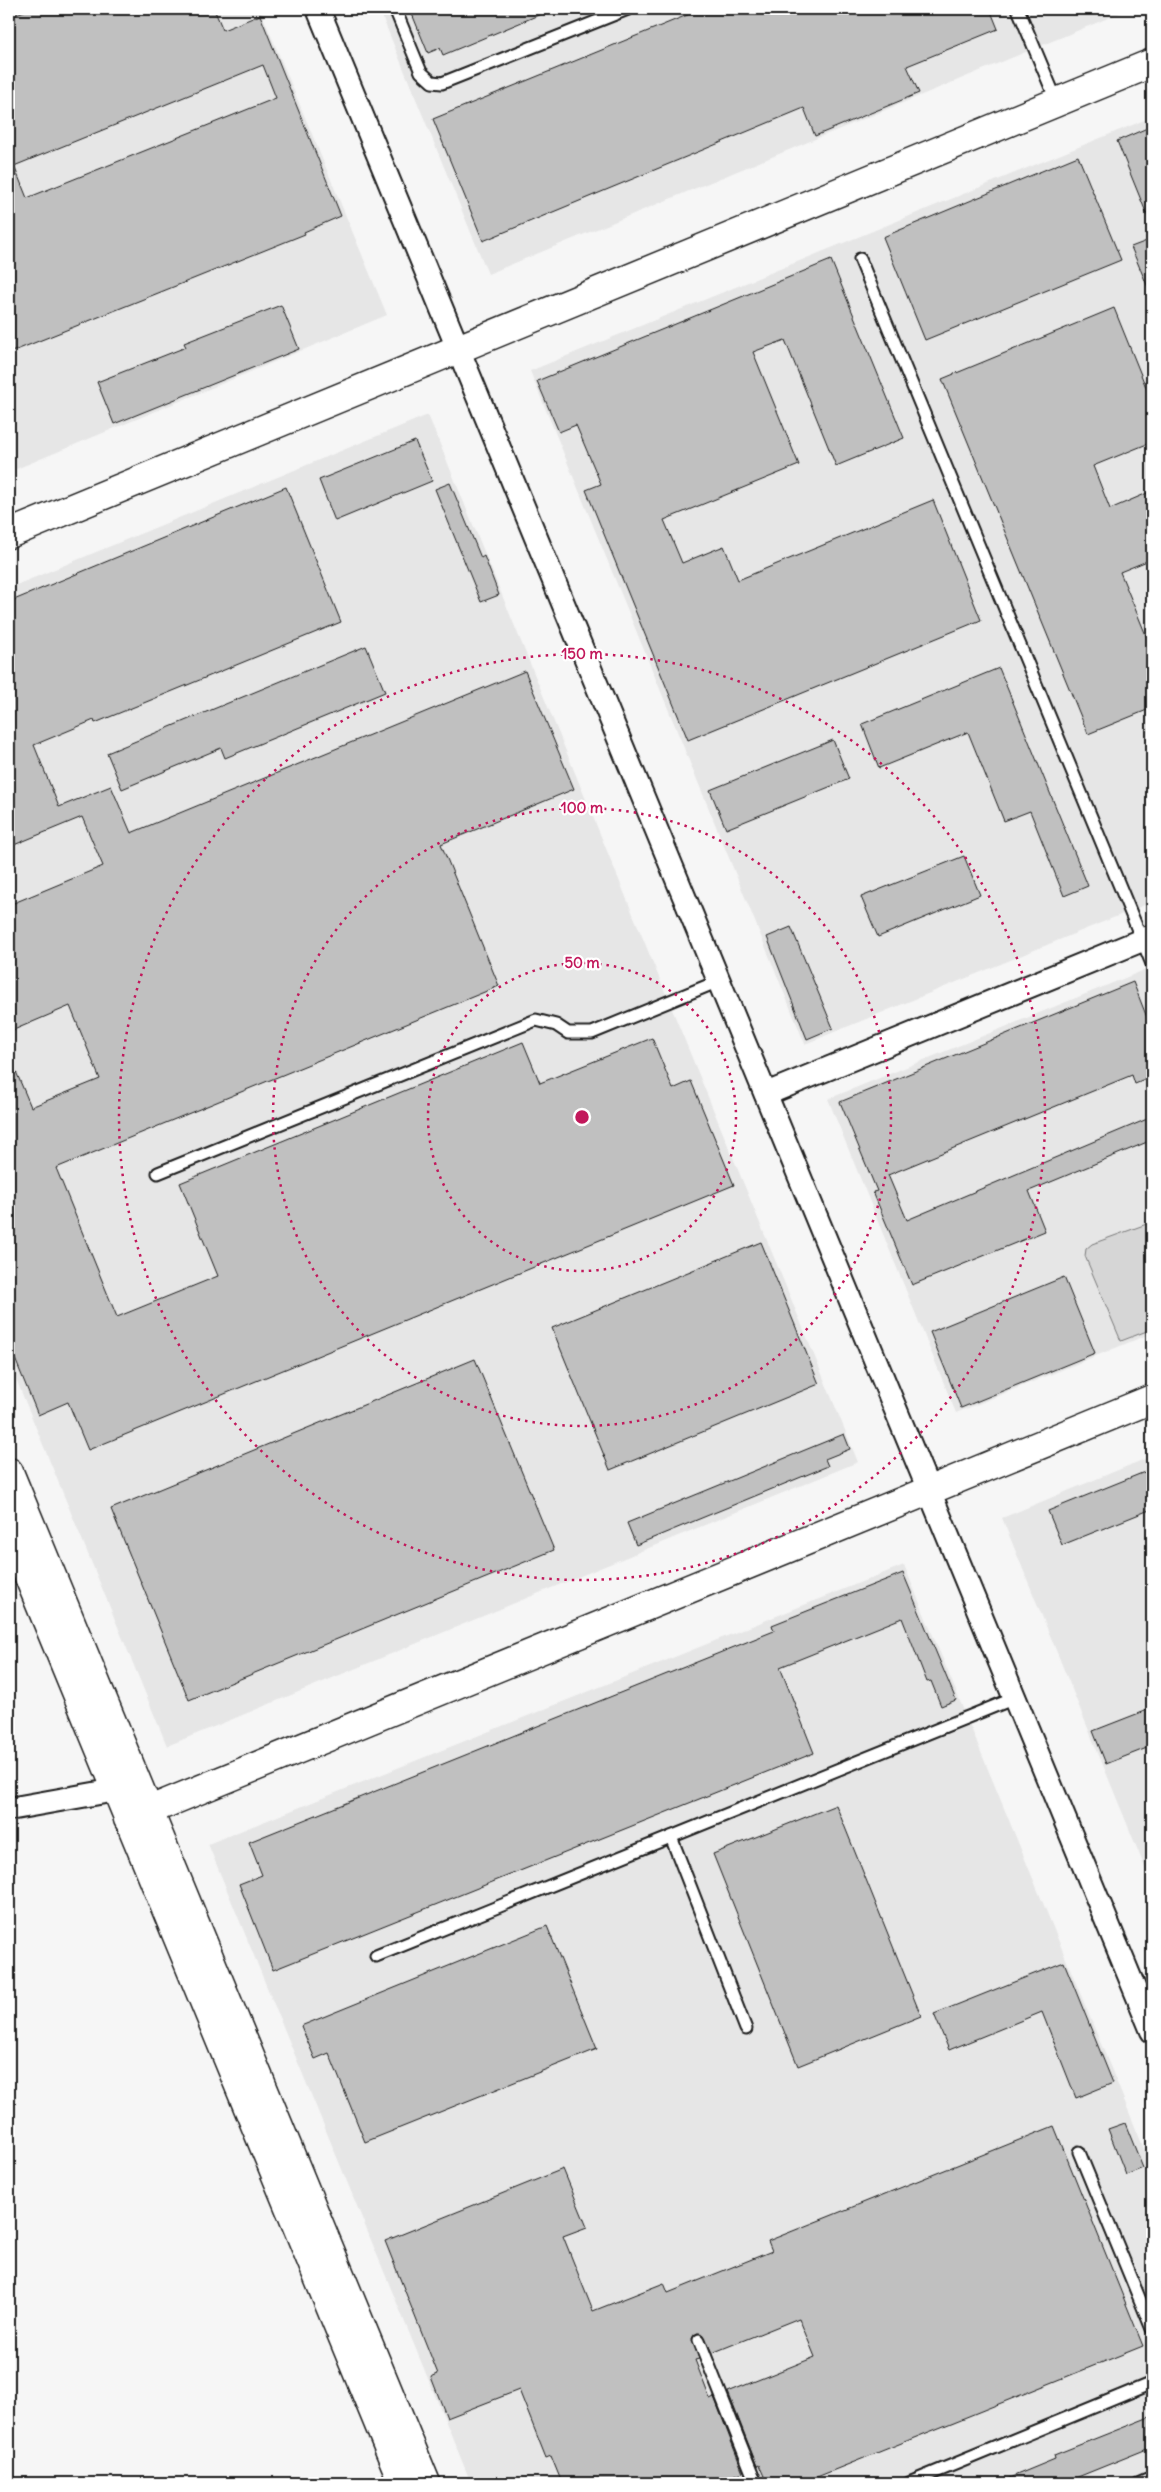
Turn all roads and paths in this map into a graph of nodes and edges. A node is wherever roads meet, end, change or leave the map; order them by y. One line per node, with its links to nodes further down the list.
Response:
1 (318, 9): 8 (street)
2 (394, 9): 3 (lane)
3 (628, 9)
4 (1018, 9): 6 (lane)
5 (1152, 63): 6 (street)
6 (1057, 102): 8 (street)
7 (860, 259): 10 (lane)
8 (458, 349): 9 (street); 12 (street)
9 (9, 534)
10 (1147, 938): 11 (lane); 13 (street)
11 (1152, 964)
12 (719, 981): 13 (street); 14 (lane)
13 (766, 1094): 17 (street)
14 (158, 1173)
15 (1152, 1399): 17 (street)
16 (9, 1472): 22 (street)
17 (929, 1490): 19 (street); 22 (street)
18 (9, 1529): 20 (street)
19 (1015, 1698): 23 (lane); 26 (street)
20 (116, 1790): 21 (street); 22 (street)
21 (9, 1809)
22 (138, 1814): 32 (street); 33 (street)
23 (671, 1837): 24 (lane); 25 (lane)
24 (376, 1956)
25 (746, 2029)
26 (1152, 2031)
27 (1079, 2152): 28 (lane)
28 (1152, 2329)
29 (699, 2340): 34 (lane)
30 (1152, 2383): 35 (lane)
31 (1152, 2477): 36 (lane)
32 (403, 2483)
33 (426, 2483)
34 (756, 2483)
35 (909, 2483)
36 (1138, 2483)

